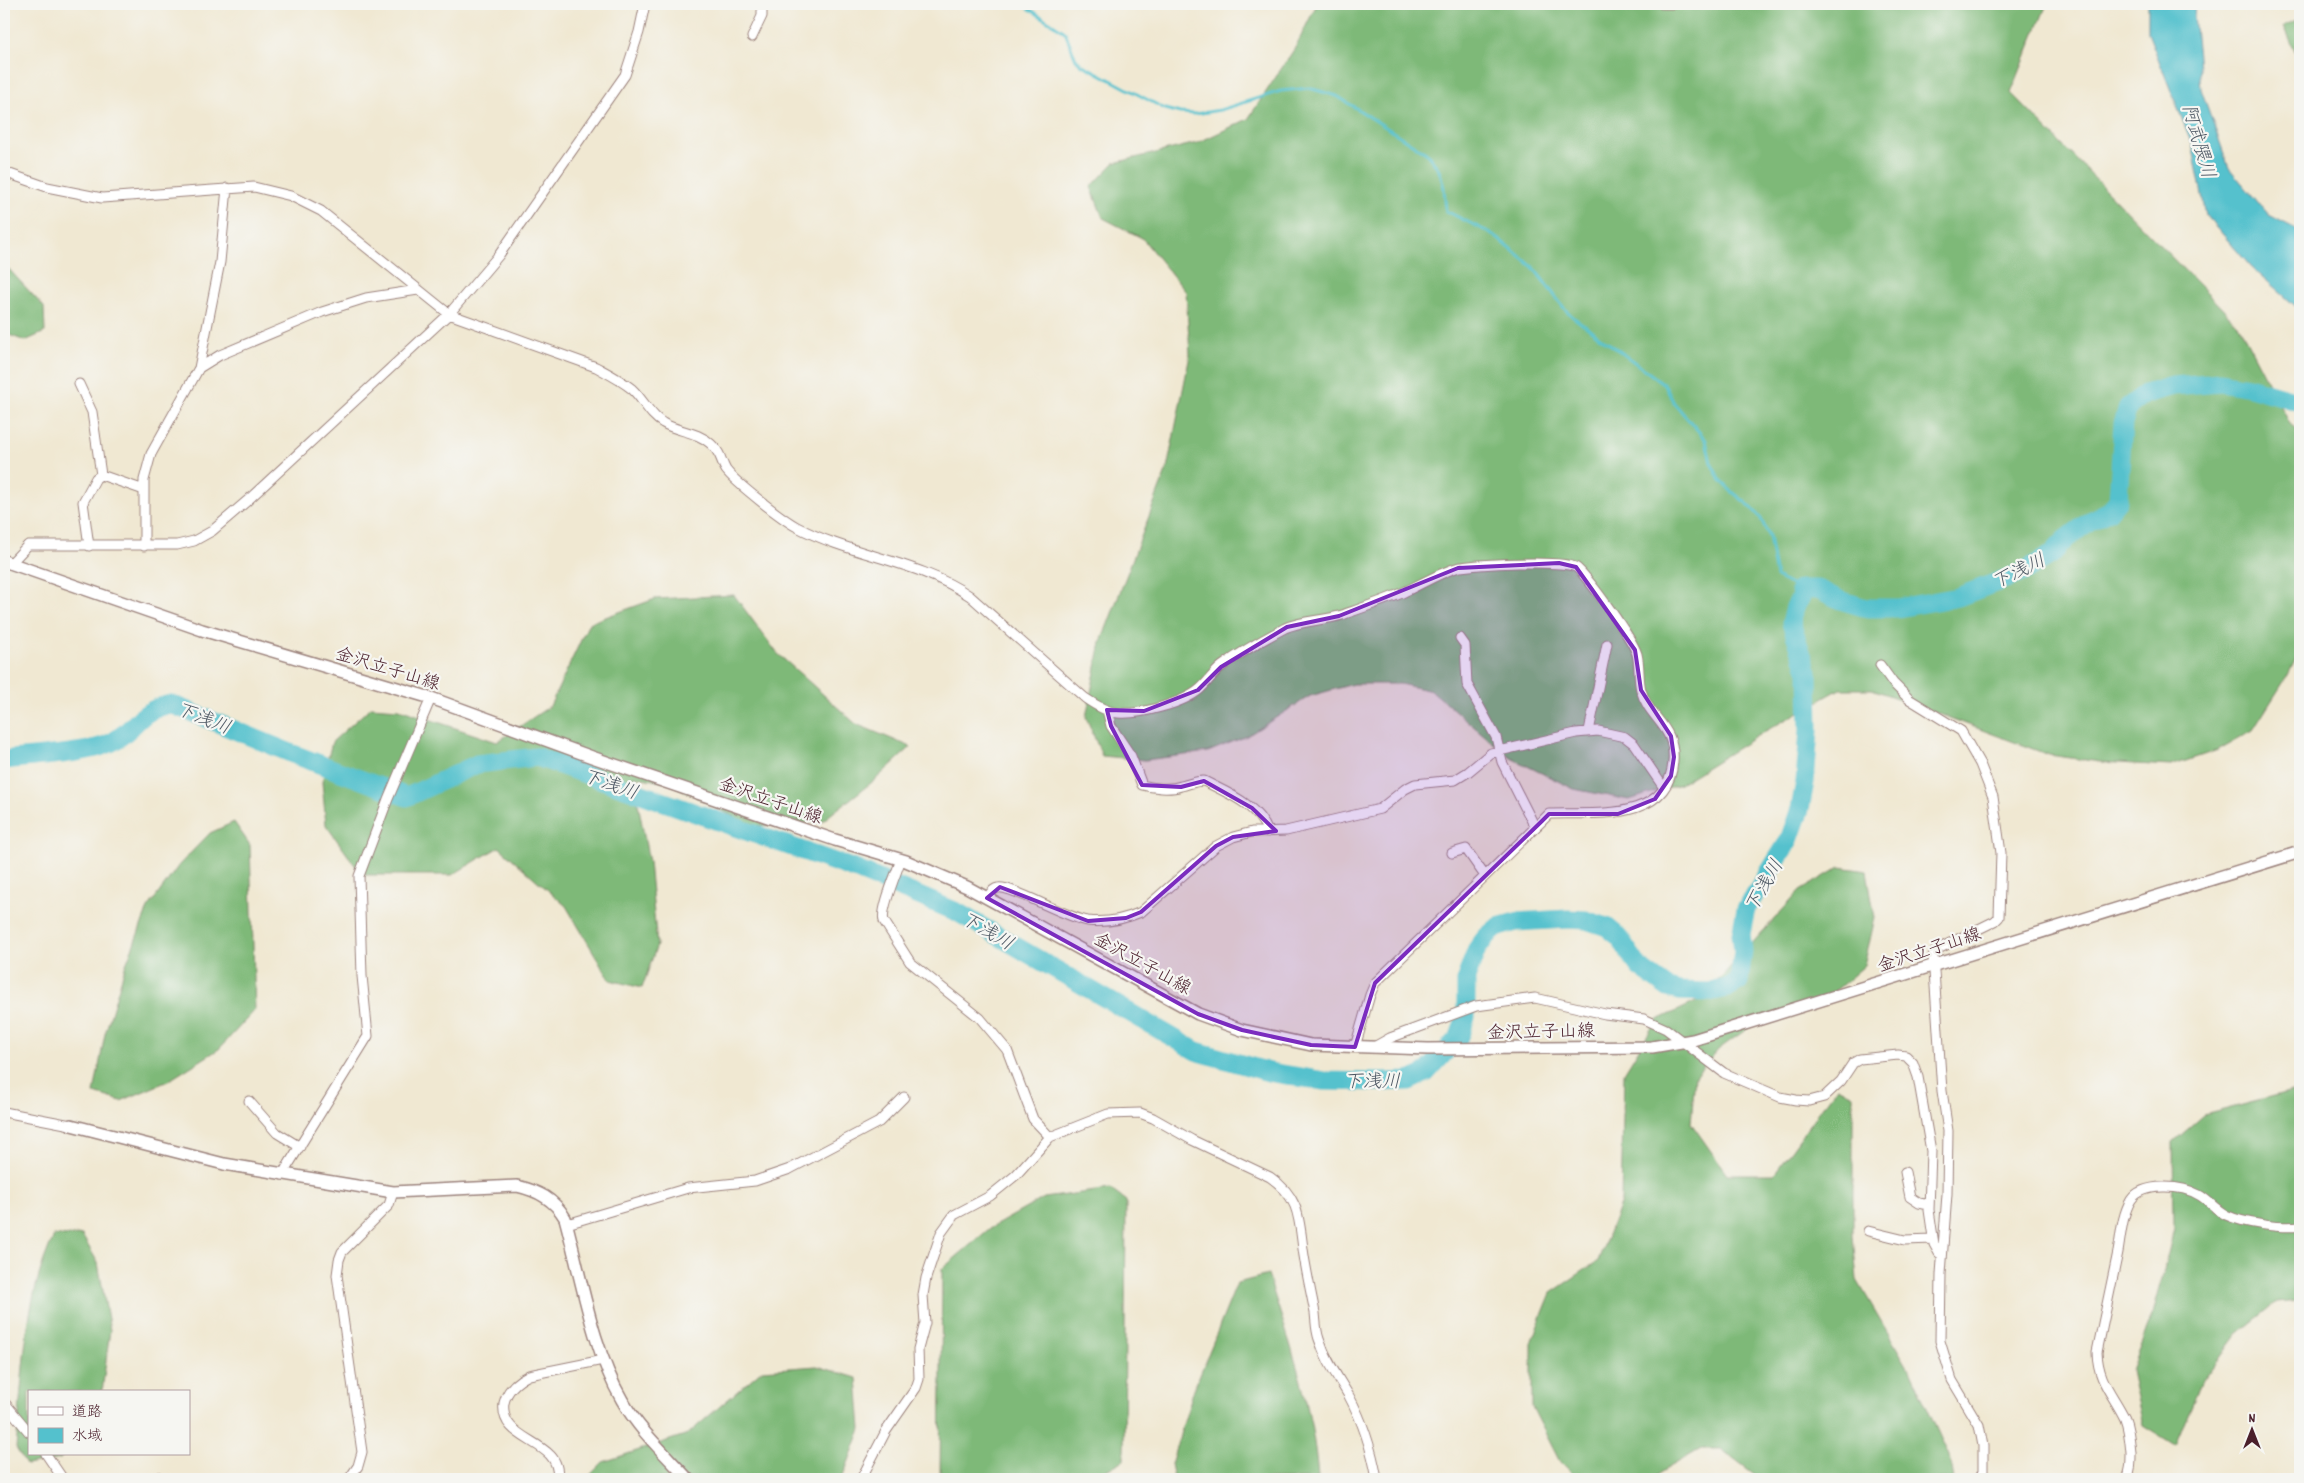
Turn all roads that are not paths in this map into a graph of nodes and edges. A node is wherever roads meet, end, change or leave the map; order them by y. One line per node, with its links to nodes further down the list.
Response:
1 (645, 4): 9 (street)
2 (762, 4): 5 (street)
3 (1662, 4): 4 (street)
4 (1674, 4)
5 (752, 36)
6 (4, 172): 7 (street)
7 (227, 188): 8 (street); 10 (street)
8 (418, 290): 9 (street); 10 (street)
9 (449, 314): 15 (street); 21 (street)
10 (199, 368): 13 (street)
11 (79, 384): 12 (street)
12 (102, 475): 13 (street); 14 (street)
13 (144, 490): 15 (street)
14 (89, 546): 15 (street); 16 (street)
15 (144, 546)
16 (7, 563): 20 (street, 金沢立子山線)
17 (1460, 638): 23 (street)
18 (1607, 644): 22 (street)
19 (1880, 665): 32 (street)
20 (431, 698): 29 (street, 金沢立子山線); 41 (street)
21 (1107, 710): 24 (street); 26 (street)
22 (1589, 732): 23 (street); 24 (street)
23 (1500, 751): 25 (street); 26 (street)
24 (1664, 788): 25 (street)
25 (1535, 827): 30 (street)
26 (1268, 832): 31 (street)
27 (2300, 852): 32 (street, 金沢立子山線)
28 (1452, 853): 30 (street)
29 (901, 859): 31 (street, 金沢立子山線); 40 (street)
30 (1485, 876): 34 (street)
31 (987, 898): 34 (street, 金沢立子山線)
32 (1934, 966): 33 (street, 金沢立子山線); 50 (street)
33 (1684, 1042): 35 (street, 金沢立子山線); 35 (street); 45 (street)
34 (1355, 1048): 35 (street, 金沢立子山線)
35 (1374, 1048)
36 (904, 1097): 46 (street)
37 (249, 1101): 41 (street)
38 (4, 1112): 39 (street)
39 (70, 1125): 43 (street)
40 (1050, 1137): 59 (street); 60 (street)
41 (300, 1147): 43 (street)
42 (1905, 1172): 45 (street)
43 (282, 1175): 44 (street)
44 (392, 1192): 46 (street); 56 (street)
45 (1929, 1205): 49 (street)
46 (567, 1224): 51 (street)
47 (2300, 1226): 62 (street)
48 (1868, 1230): 49 (street)
49 (1933, 1239): 50 (street)
50 (1942, 1255): 61 (street)
51 (603, 1360): 57 (street); 58 (street)
52 (4, 1402): 53 (street)
53 (28, 1431)
54 (47, 1456): 55 (street)
55 (63, 1479)
56 (349, 1479)
57 (558, 1479)
58 (688, 1479)
59 (861, 1479)
60 (1377, 1479)
61 (1980, 1479)
62 (2127, 1479)

